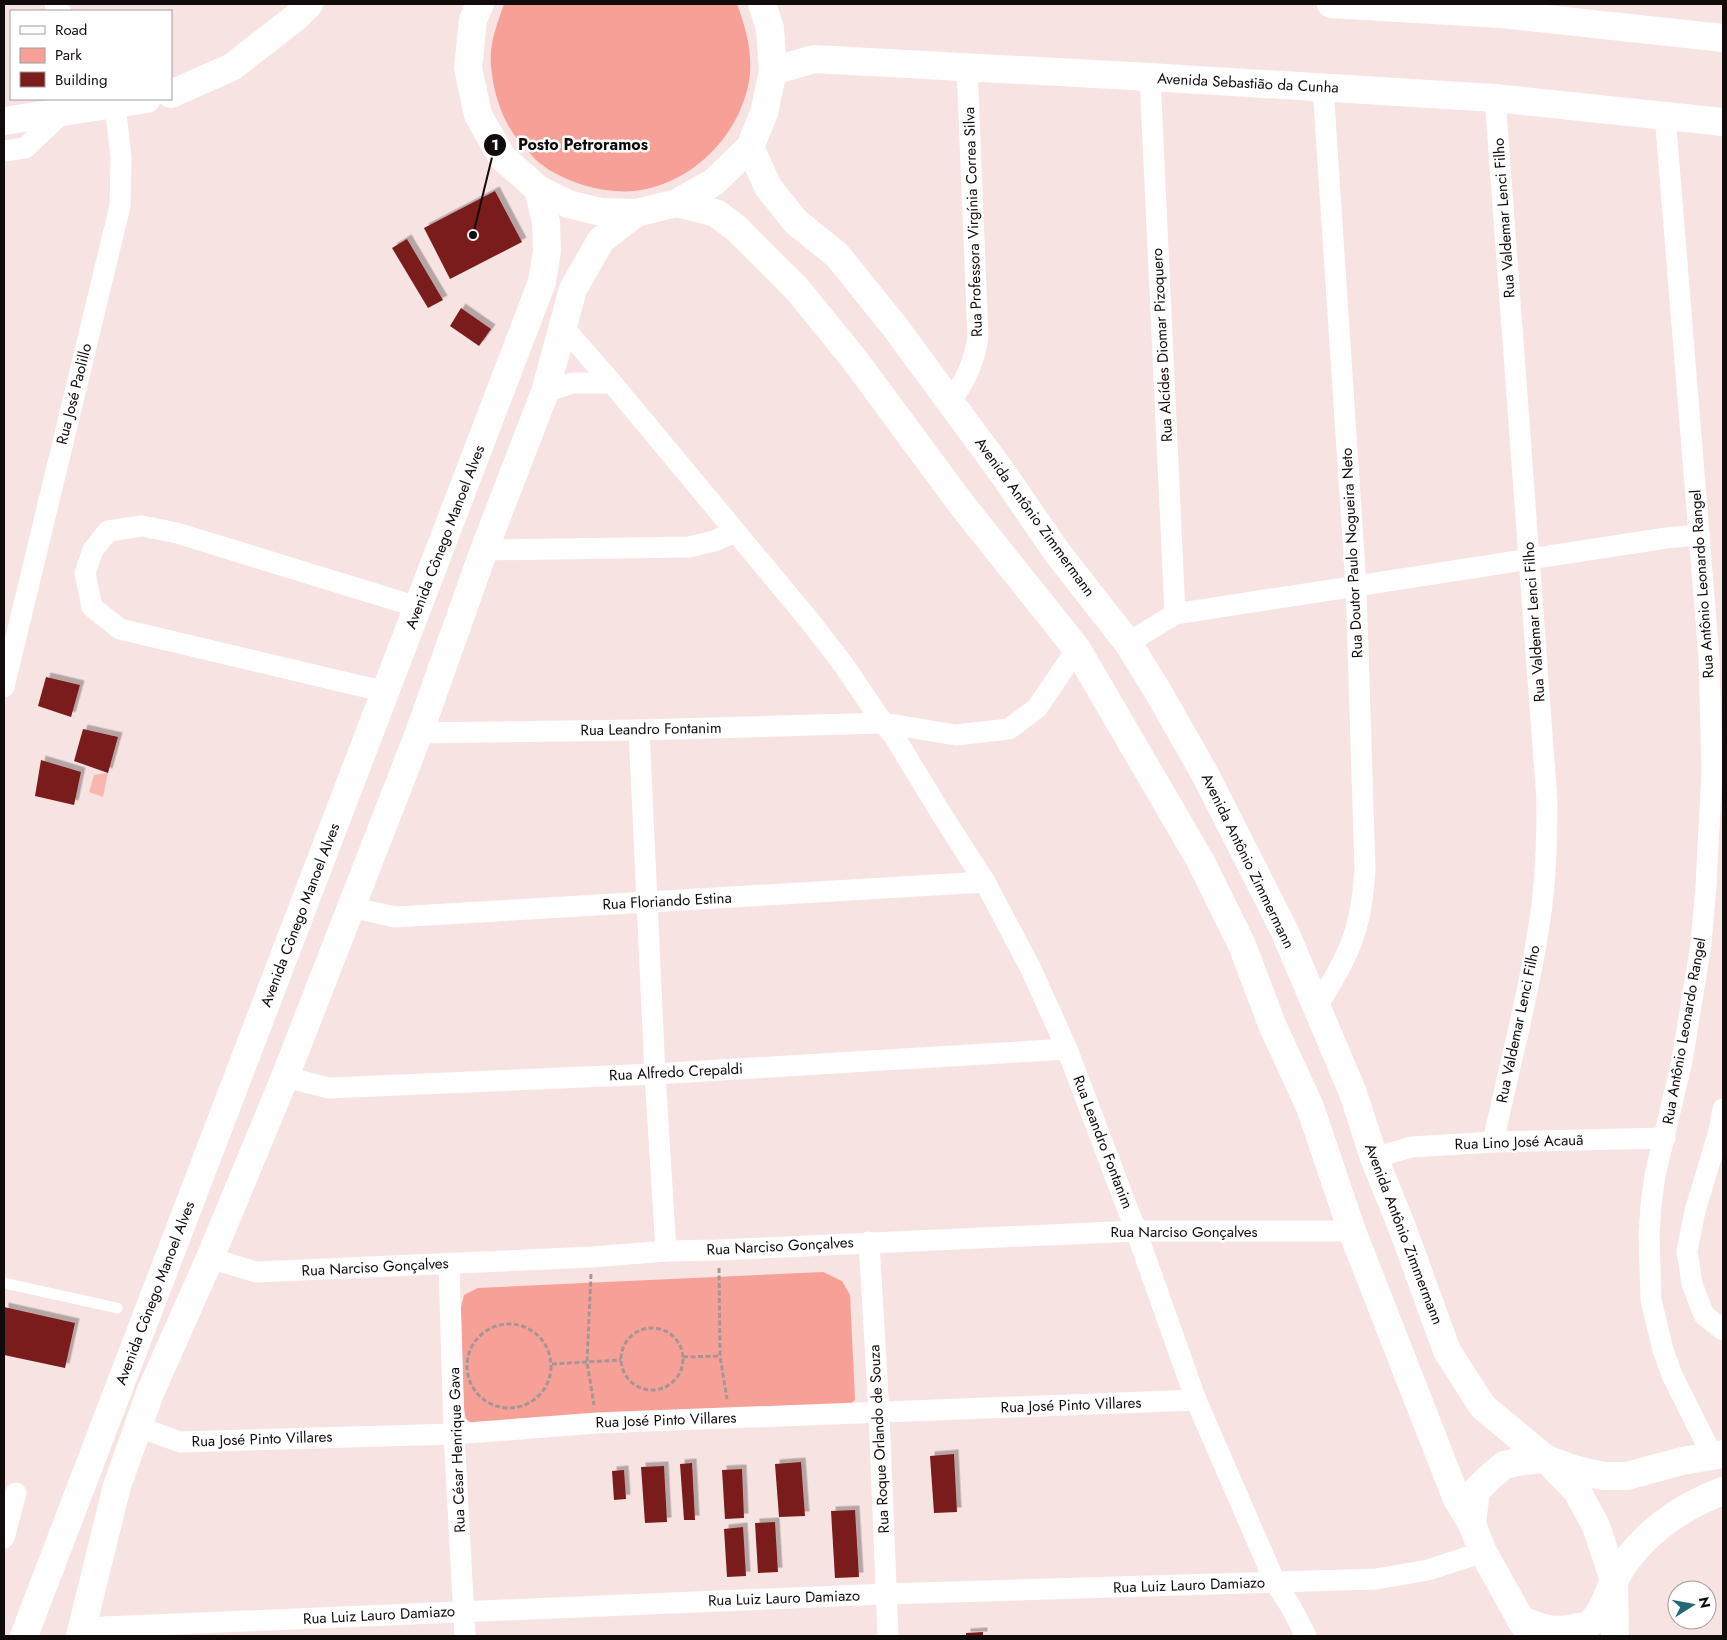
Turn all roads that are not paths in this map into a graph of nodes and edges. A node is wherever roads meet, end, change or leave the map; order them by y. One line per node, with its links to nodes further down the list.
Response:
1 (309, 4): 10 (street)
2 (480, 4): 20 (street)
3 (762, 4): 7 (street)
4 (1331, 4): 5 (street)
5 (1723, 38)
6 (967, 67): 7 (street, Avenida Sebastião da Cunha); 8 (street, Avenida Sebastião da Cunha); 26 (street, Rua Professora Virgínia Correa Silva)
7 (773, 71): 18 (street)
8 (1150, 77): 9 (street, Avenida Sebastião da Cunha); 33 (street, Rua Alcídes Diomar Pizoquero)
9 (1323, 87): 11 (street, Avenida Sebastião da Cunha); 31 (street, Rua Doutor Paulo Nogueira Neto)
10 (172, 94)
11 (1494, 98): 15 (street, Avenida Sebastião da Cunha); 30 (street, Rua Valdemar Lenci Filho)
12 (136, 100): 13 (street)
13 (113, 102): 14 (street); 36 (street, Rua José Paolillo)
14 (62, 113): 16 (street); 19 (street)
15 (1665, 115): 17 (street, Avenida Sebastião da Cunha); 28 (street, Rua Antônio Leonardo Rangel)
16 (4, 121)
17 (1723, 122)
18 (750, 147): 21 (street); 26 (street, Avenida Antônio Zimmermann)
19 (4, 151)
20 (538, 189): 22 (street); 32 (street, Avenida Cônego Manoel Alves)
21 (677, 203): 22 (street); 35 (street)
22 (636, 213): 23 (street)
23 (564, 328): 24 (street, Rua Leandro Fontanim); 25 (street)
24 (612, 383): 25 (street); 27 (street, Rua Leandro Fontanim)
25 (545, 392): 29 (street)
26 (950, 400): 34 (street, Avenida Antônio Zimmermann)
27 (735, 532): 29 (street); 38 (street, Rua Leandro Fontanim)
28 (1699, 535): 30 (street); 49 (street, Rua Antônio Leonardo Rangel)
29 (484, 550): 40 (street)
30 (1529, 560): 31 (street); 50 (street, Rua Valdemar Lenci Filho)
31 (1356, 586): 33 (street); 44 (street, Rua Doutor Paulo Nogueira Neto)
32 (418, 607): 37 (street, Avenida Cônego Manoel Alves); 37 (street)
33 (1175, 614): 34 (street)
34 (1128, 642): 44 (street, Avenida Antônio Zimmermann)
35 (1077, 648): 38 (street, Rua Leandro Fontanim); 53 (street)
36 (4, 687)
37 (386, 692): 78 (street, Avenida Cônego Manoel Alves)
38 (883, 723): 39 (street, Rua Leandro Fontanim); 41 (street, Rua Leandro Fontanim)
39 (639, 730): 40 (street, Rua Leandro Fontanim); 42 (street)
40 (419, 733): 43 (street)
41 (985, 882): 42 (street, Rua Floriando Estina); 45 (street, Rua Leandro Fontanim)
42 (648, 903): 43 (street, Rua Floriando Estina); 46 (street)
43 (350, 907): 47 (street)
44 (1316, 1008): 51 (street, Avenida Antônio Zimmermann)
45 (1067, 1049): 46 (street, Rua Alfredo Crepaldi); 52 (street, Rua Leandro Fontanim)
46 (655, 1074): 47 (street, Rua Alfredo Crepaldi); 55 (street)
47 (285, 1077): 56 (street)
48 (1723, 1109): 60 (street)
49 (1665, 1138): 50 (street, Rua Lino José Acauã); 65 (street, Rua Antônio Leonardo Rangel)
50 (1493, 1142): 51 (street, Rua Lino José Acauã)
51 (1374, 1158): 66 (street, Avenida Antônio Zimmermann)
52 (1136, 1231): 53 (street, Rua Narciso Gonçalves); 54 (street, Rua Narciso Gonçalves); 61 (street, Rua Leandro Fontanim)
53 (1352, 1232): 69 (street)
54 (869, 1242): 55 (street, Rua Narciso Gonçalves); 62 (street, Rua Roque Orlando de Souza)
55 (666, 1251): 57 (street, Rua Narciso Gonçalves)
56 (210, 1258): 57 (street, Rua Narciso Gonçalves); 63 (street)
57 (449, 1264): 64 (street, Rua César Henrique Gava)
58 (4, 1283): 59 (lane)
59 (117, 1308)
60 (1723, 1330)
61 (1196, 1400): 62 (street, Rua José Pinto Villares); 73 (street, Rua Leandro Fontanim)
62 (879, 1413): 64 (street, Rua José Pinto Villares); 74 (street, Rua Roque Orlando de Souza)
63 (139, 1427): 64 (street, Rua José Pinto Villares); 77 (street)
64 (454, 1434): 75 (street, Rua César Henrique Gava)
65 (1718, 1454): 66 (street)
66 (1546, 1459): 69 (street); 72 (street, Avenida Antônio Zimmermann)
67 (1723, 1491): 72 (street)
68 (16, 1493): 70 (street)
69 (1472, 1524): 71 (street)
70 (4, 1538)
71 (1483, 1552): 73 (street, Rua Luiz Lauro Damiazo); 76 (street)
72 (1614, 1580): 76 (street); 82 (street, Avenida Antônio Zimmermann)
73 (1275, 1582): 74 (street, Rua Luiz Lauro Damiazo); 81 (street, Rua Leandro Fontanim)
74 (885, 1594): 75 (street, Rua Luiz Lauro Damiazo); 80 (street, Rua Roque Orlando de Souza)
75 (465, 1611): 77 (street, Rua Luiz Lauro Damiazo); 79 (street, Rua César Henrique Gava)
76 (1525, 1628)
77 (81, 1632)
78 (24, 1636)
79 (466, 1636)
80 (888, 1636)
81 (1306, 1636)
82 (1615, 1636)

